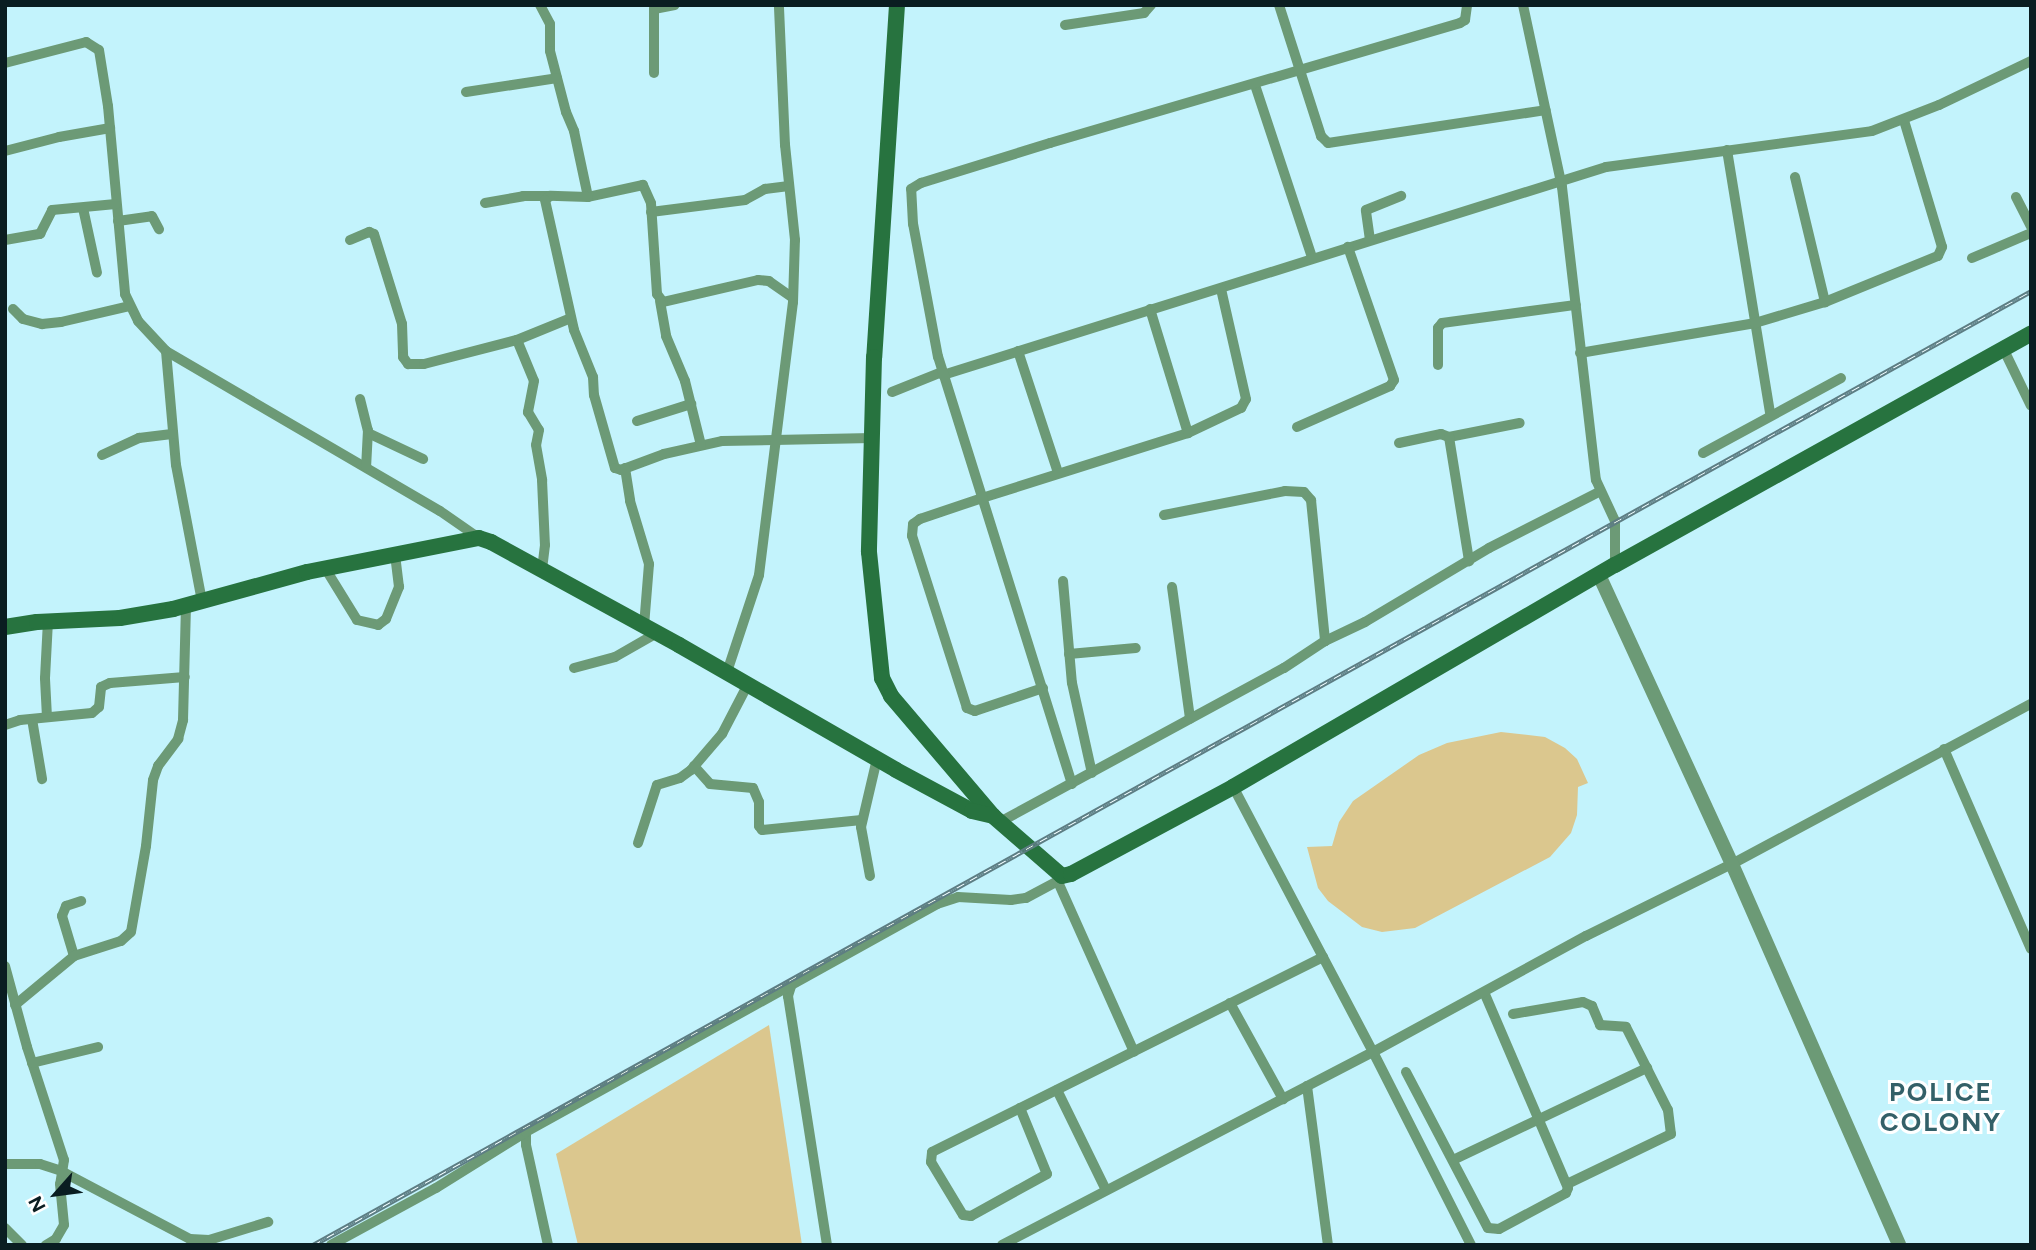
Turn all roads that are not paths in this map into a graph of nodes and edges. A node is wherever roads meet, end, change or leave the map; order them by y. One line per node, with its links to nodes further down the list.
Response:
1 (540, 5): 14 (street)
2 (675, 5): 13 (street)
3 (779, 5): 24 (street)
4 (897, 5): 76 (main road)
5 (1151, 5): 9 (street)
6 (1279, 5): 12 (street)
7 (1467, 5): 12 (street)
8 (1523, 5): 17 (street)
9 (1065, 25)
10 (2031, 61): 18 (street)
11 (5, 63): 19 (street)
12 (1302, 70): 15 (street); 17 (street)
13 (654, 73)
14 (557, 78): 16 (street); 26 (street)
15 (1255, 85): 41 (street); 61 (street)
16 (466, 92)
17 (1546, 110): 23 (street)
18 (1904, 120): 20 (street); 47 (street)
19 (110, 128): 21 (street); 30 (street)
20 (1727, 150): 23 (street); 53 (street)
21 (5, 151)
22 (1795, 177): 47 (street)
23 (1561, 183): 39 (street); 48 (street)
24 (789, 186): 32 (street); 45 (street)
25 (550, 196): 26 (street); 29 (street); 52 (street)
26 (588, 197): 32 (street)
27 (1401, 197): 39 (street)
28 (2016, 197): 34 (street)
29 (485, 203)
30 (116, 204): 31 (street); 33 (street)
31 (83, 208): 37 (street); 43 (street)
32 (651, 212): 46 (street)
33 (118, 221): 35 (street); 49 (street)
34 (2031, 226)
35 (159, 229)
36 (2031, 233): 42 (street)
37 (5, 240)
38 (350, 240): 55 (street)
39 (1370, 240): 40 (street)
40 (1348, 247): 41 (street); 70 (street)
41 (1312, 257): 44 (street)
42 (1972, 258)
43 (97, 273)
44 (1221, 289): 51 (street); 72 (street)
45 (793, 299): 46 (street); 75 (street)
46 (660, 301): 65 (street)
47 (1825, 302): 53 (street)
48 (1576, 305): 59 (street); 60 (street)
49 (129, 306): 50 (street); 57 (street)
50 (13, 309)
51 (1150, 309): 58 (street); 72 (street)
52 (571, 317): 55 (street); 83 (street)
53 (1755, 323): 59 (street); 67 (street)
54 (2031, 333): 56 (main road)
55 (517, 340): 93 (street)
56 (2003, 348): 66 (street); 91 (main road)
57 (166, 351): 73 (street); 82 (street)
58 (1018, 351): 61 (street); 84 (street)
59 (1580, 353): 85 (street)
60 (1438, 365)
61 (942, 374): 63 (street); 86 (street)
62 (1841, 378): 67 (street)
63 (892, 392)
64 (360, 399): 71 (street)
65 (691, 404): 68 (street); 78 (street)
66 (2031, 406)
67 (1770, 414): 79 (street)
68 (637, 421)
69 (1520, 424): 74 (street)
70 (1297, 427)
71 (368, 433): 81 (street); 82 (street)
72 (1188, 433): 84 (street)
73 (172, 434): 80 (street); 97 (street)
74 (1449, 437): 77 (street); 90 (street)
75 (778, 438): 76 (street); 78 (street); 105 (street)
76 (872, 438): 121 (main road)
77 (1399, 443)
78 (701, 445): 83 (street)
79 (1703, 453)
80 (102, 455)
81 (423, 459)
82 (366, 467): 88 (street)
83 (625, 468): 100 (street)
84 (1058, 474): 86 (street)
85 (1600, 492): 90 (street); 91 (street)
86 (982, 498): 108 (street); 108 (street)
87 (1164, 515): 101 (street)
88 (479, 538): 89 (main road); 93 (main road)
89 (395, 554): 92 (main road); 92 (street)
90 (1469, 561): 101 (street)
91 (1615, 565): 94 (main road)
92 (325, 568): 97 (main road)
93 (542, 570): 100 (main road)
94 (1599, 575): 120 (main road); 124 (street)
95 (1063, 581): 103 (street)
96 (1172, 587): 112 (street)
97 (194, 603): 98 (main road); 106 (street)
98 (48, 621): 99 (main road); 110 (street)
99 (5, 627)
100 (651, 629): 104 (street); 105 (main road)
101 (1325, 641): 112 (street)
102 (1136, 648): 103 (street)
103 (1069, 654): 117 (street)
104 (574, 668)
105 (727, 672): 107 (main road)
106 (185, 677): 110 (street); 129 (street)
107 (748, 684): 115 (main road); 116 (street)
108 (1043, 688): 119 (street)
109 (2031, 704): 114 (street)
110 (47, 717): 111 (street)
111 (32, 719): 113 (street); 118 (street)
112 (1190, 719): 117 (street)
113 (5, 725)
114 (1944, 749): 124 (street); 128 (street)
115 (877, 759): 121 (main road); 122 (street)
116 (694, 766): 122 (street); 123 (street)
117 (1092, 773): 119 (street)
118 (43, 779)
119 (1072, 784): 121 (street)
120 (1233, 787): 126 (main road); 130 (street)
121 (996, 819): 126 (main road)
122 (862, 820): 125 (street)
123 (638, 843)
124 (1732, 863): 133 (street); 165 (street)
125 (870, 876)
126 (1062, 879): 132 (street); 138 (street)
127 (81, 901): 129 (street)
128 (2031, 949)
129 (74, 956): 135 (street)
130 (1323, 957): 134 (street); 139 (street)
131 (5, 966): 135 (street)
132 (792, 983): 148 (street); 161 (street)
133 (1484, 992): 139 (street); 147 (street)
134 (1230, 1003): 138 (street); 145 (street)
135 (15, 1005): 140 (street)
136 (1513, 1014): 141 (street)
137 (98, 1047): 140 (street)
138 (1134, 1052): 144 (street)
139 (1373, 1052): 143 (street); 164 (street)
140 (32, 1063): 151 (street)
141 (1647, 1068): 147 (street); 152 (street)
142 (1406, 1072): 149 (street)
143 (1307, 1086): 145 (street); 163 (street)
144 (1057, 1090): 146 (street); 153 (street)
145 (1283, 1099): 153 (street)
146 (1020, 1108): 146 (street)
147 (1538, 1117): 149 (street); 152 (street)
148 (526, 1132): 156 (street); 160 (street)
149 (1452, 1160): 152 (street)
150 (5, 1164): 151 (street)
151 (61, 1171): 154 (street); 158 (street)
152 (1567, 1184)
153 (1106, 1190): 162 (street)
154 (268, 1222)
155 (5, 1228): 157 (street)
156 (349, 1240): 159 (street)
157 (22, 1245)
158 (46, 1245)
159 (331, 1245)
160 (548, 1245)
161 (827, 1245)
162 (1002, 1245)
163 (1328, 1245)
164 (1471, 1245)
165 (1899, 1245)

